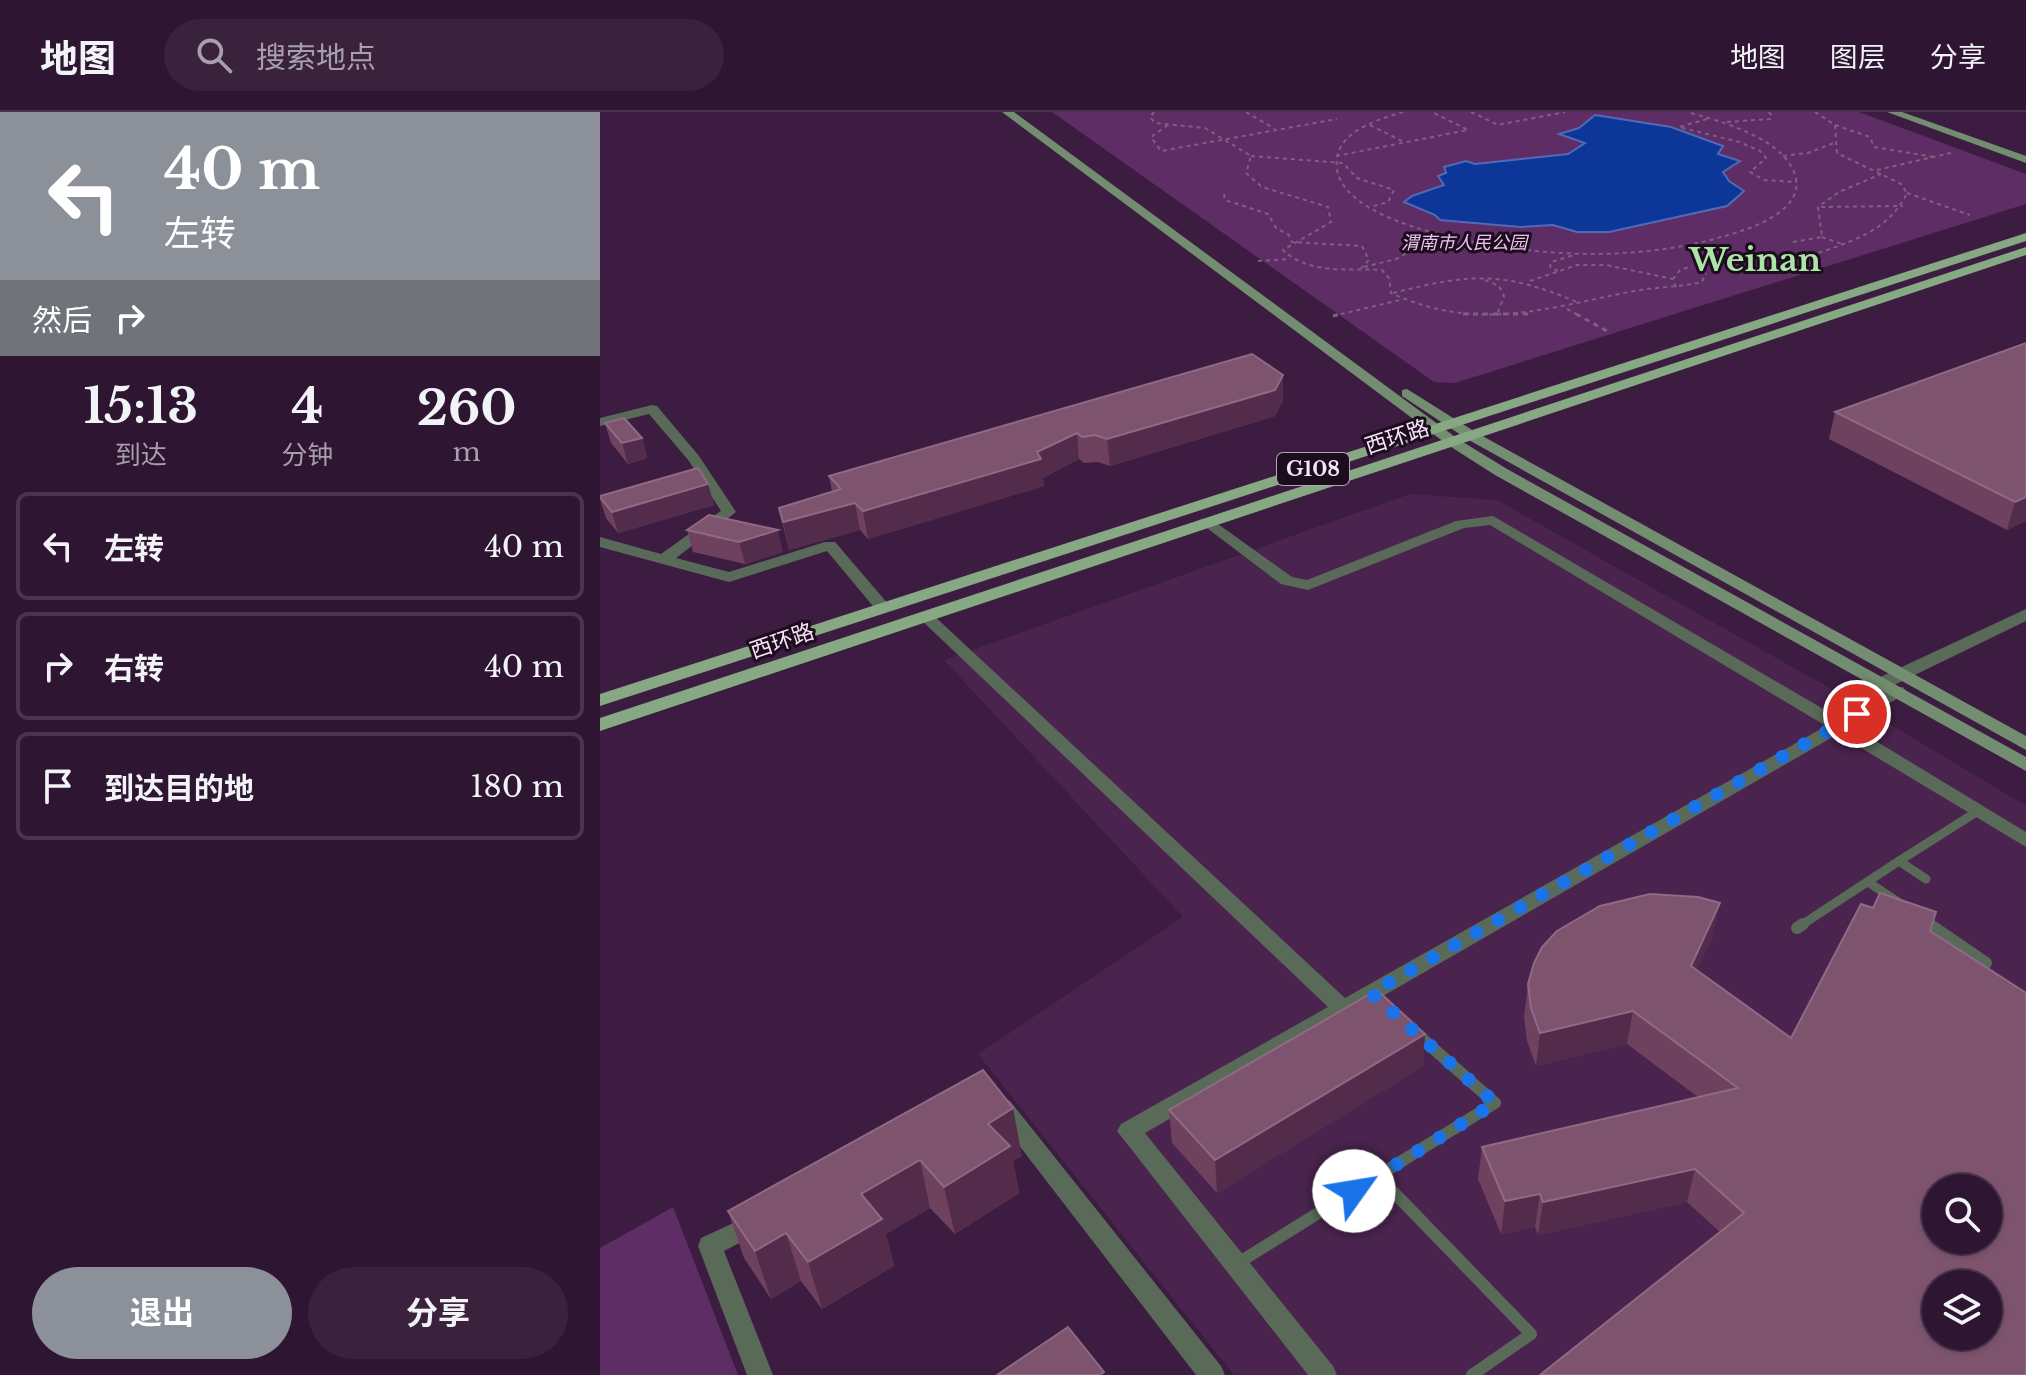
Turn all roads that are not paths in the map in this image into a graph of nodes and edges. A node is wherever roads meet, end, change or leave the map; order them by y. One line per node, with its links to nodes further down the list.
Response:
1 (1007, 112): 10 (main road)
2 (1024, 112): 9 (main road)
3 (1892, 112): 5 (main road)
4 (1907, 112): 5 (main road)
5 (2026, 157)
6 (2026, 237): 9 (main road, 西环路 / G108)
7 (2026, 251): 11 (main road, 西环路)
8 (600, 422): 15 (street)
9 (1453, 423): 10 (main road, 西环路 / G108); 11 (main road)
10 (1435, 429): 12 (main road); 16 (main road, 西环路 / G108)
11 (1472, 436): 12 (main road, 西环路); 20 (main road)
12 (1453, 442): 13 (main road, 西环路); 20 (main road)
13 (1206, 522): 18 (main road, 西环路); 22 (street)
14 (600, 542): 15 (street)
15 (664, 559): 16 (street)
16 (883, 608): 21 (main road, 西环路 / G108)
17 (2026, 614): 20 (street)
18 (925, 616): 23 (main road, 西环路); 33 (street)
19 (2026, 628): 20 (street)
20 (1899, 682): 22 (street); 24 (main road); 25 (main road)
21 (600, 700)
22 (1831, 721): 26 (street); 33 (street)
23 (600, 725)
24 (2026, 744)
25 (2026, 765)
26 (1978, 811): 27 (street); 28 (lane)
27 (2026, 841)
28 (1899, 861): 29 (lane); 30 (lane)
29 (1926, 879)
30 (1868, 882): 31 (lane); 32 (lane)
31 (1797, 928)
32 (1986, 963)
33 (1343, 1009): 38 (street)
34 (1405, 1023): 36 (lane)
35 (983, 1109): 40 (street)
36 (1378, 1176): 38 (lane); 42 (lane)
37 (778, 1212): 39 (street)
38 (1235, 1264): 41 (street)
39 (760, 1375)
40 (1212, 1375)
41 (1324, 1375)
42 (1472, 1375)

